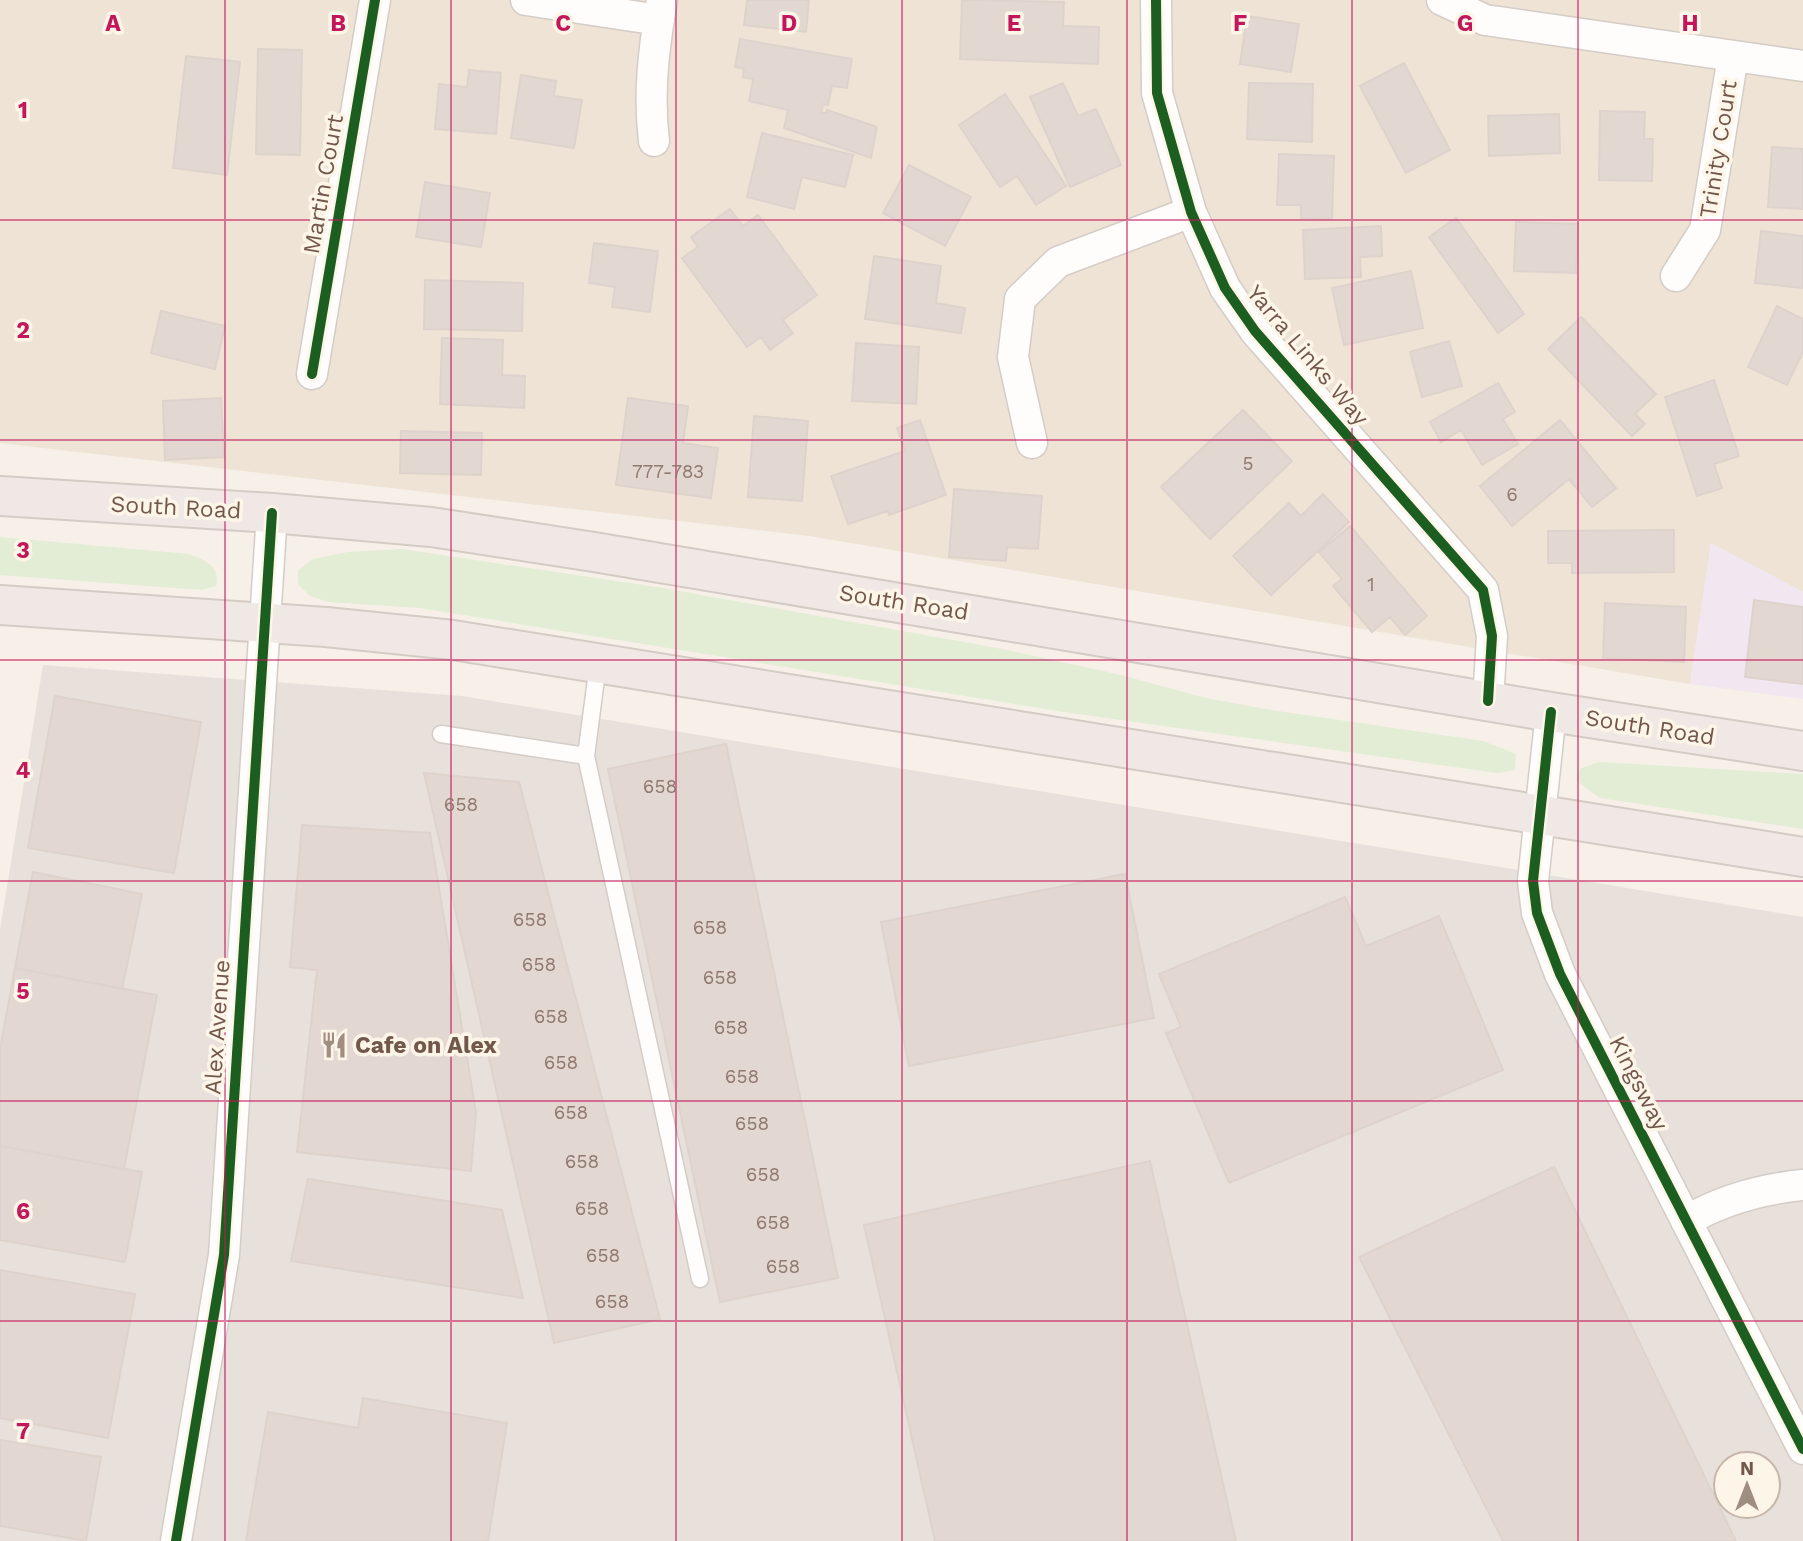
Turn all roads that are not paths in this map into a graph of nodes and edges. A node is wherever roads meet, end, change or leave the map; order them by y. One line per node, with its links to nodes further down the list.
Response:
1 (375, 0): 11 (street, Martin Court)
2 (526, 0): 5 (street)
3 (1156, 0): 9 (street, Yarra Links Way)
4 (1442, 0): 6 (street)
5 (660, 10): 8 (street)
6 (1734, 56): 7 (street); 10 (street, Trinity Court)
7 (1803, 66)
8 (654, 141)
9 (1191, 212): 12 (street); 18 (street, Yarra Links Way)
10 (1676, 276)
11 (312, 374)
12 (1032, 443)
13 (0, 496): 14 (highway, South Road)
14 (272, 513): 16 (street, Alex Avenue); 18 (highway, South Road)
15 (0, 605): 16 (highway)
16 (265, 624): 17 (highway); 29 (street, Alex Avenue)
17 (598, 664): 22 (lane); 23 (highway)
18 (1488, 701): 19 (highway, South Road)
19 (1551, 712): 21 (highway, South Road); 23 (street, Kingsway)
20 (441, 734): 22 (lane)
21 (1803, 751)
22 (586, 756): 27 (lane)
23 (1539, 813): 24 (highway); 26 (street, Kingsway)
24 (1803, 856)
25 (1803, 1185): 26 (street)
26 (1686, 1221): 28 (street, Kingsway)
27 (699, 1279)
28 (1803, 1449)
29 (177, 1541)

